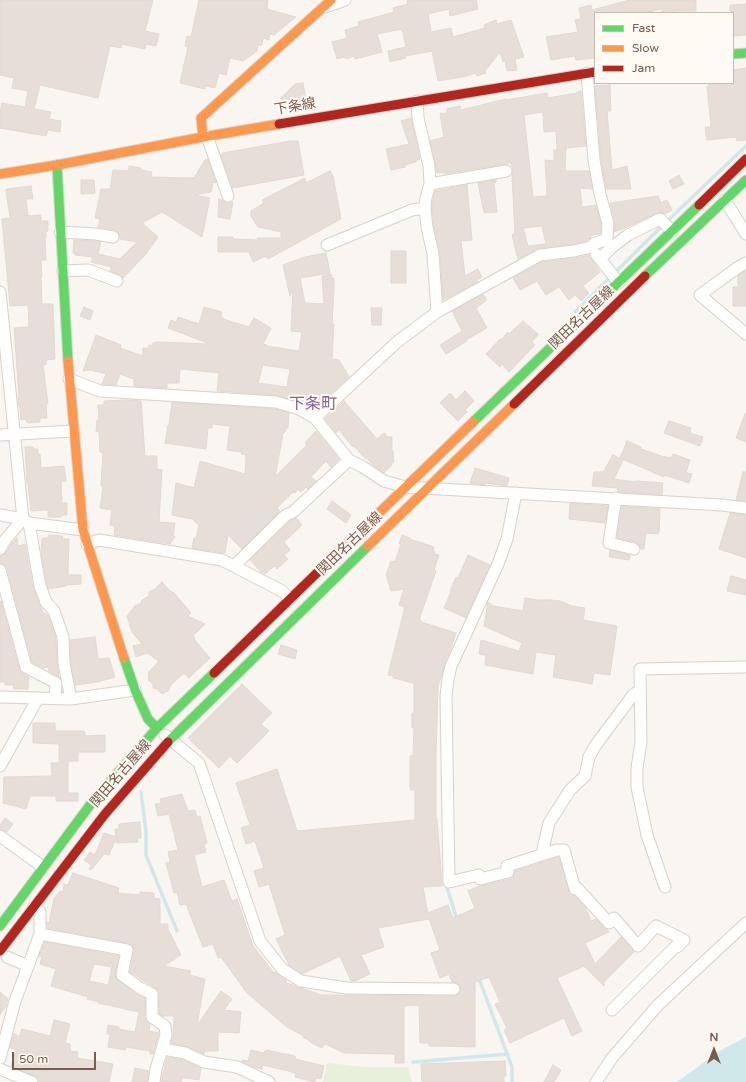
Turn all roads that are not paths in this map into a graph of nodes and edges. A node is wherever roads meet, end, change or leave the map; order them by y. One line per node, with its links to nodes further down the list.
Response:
1 (332, 0): 3 (main road)
2 (345, 0): 3 (street)
3 (322, 8): 8 (main road)
4 (746, 53): 5 (main road)
5 (734, 54)
6 (591, 72): 7 (main road, 下条線); 22 (street)
7 (417, 101): 8 (main road, 下条線); 14 (street)
8 (205, 136): 10 (main road, 下条線); 15 (street)
9 (746, 159): 18 (main road, 関田名古屋線)
10 (56, 165): 12 (main road, 下条線); 19 (main road)
11 (506, 171): 14 (street)
12 (0, 174)
13 (746, 180): 16 (main road, 関田名古屋線)
14 (430, 184): 17 (street)
15 (228, 196)
16 (725, 200): 20 (street); 41 (main road, 関田名古屋線)
17 (425, 208): 23 (street); 31 (street)
18 (672, 231): 22 (street); 29 (main road, 関田名古屋線)
19 (60, 232): 21 (street); 27 (main road)
20 (746, 234)
21 (113, 237)
22 (609, 243): 24 (street); 25 (street)
23 (327, 245)
24 (590, 247): 25 (street); 31 (street)
25 (600, 259): 29 (street)
26 (746, 263): 33 (street)
27 (63, 271): 28 (street); 34 (main road)
28 (117, 281)
29 (619, 283): 40 (main road, 関田名古屋線)
30 (0, 292): 32 (street)
31 (437, 312): 35 (street)
32 (2, 329): 37 (street)
33 (746, 334)
34 (69, 379): 35 (street); 36 (main road)
35 (315, 418): 39 (street)
36 (73, 430): 37 (street); 47 (main road)
37 (15, 434): 38 (street); 46 (street)
38 (0, 435)
39 (349, 460): 40 (street); 51 (street)
40 (405, 487): 41 (street); 53 (main road, 関田名古屋線)
41 (427, 488): 42 (street); 62 (main road, 関田名古屋線)
42 (516, 493): 43 (street); 65 (street)
43 (616, 498): 44 (street); 49 (street)
44 (746, 508)
45 (0, 515): 46 (street)
46 (26, 521): 47 (street); 50 (street); 60 (street)
47 (82, 530): 48 (main road)
48 (87, 544): 51 (street); 55 (main road)
49 (634, 548)
50 (0, 549)
51 (234, 566): 53 (street)
52 (0, 570): 59 (street)
53 (290, 599): 61 (main road, 関田名古屋線)
54 (746, 667): 56 (street)
55 (135, 690): 60 (street); 61 (main road)
56 (640, 690): 65 (street); 67 (street)
57 (0, 697): 58 (street)
58 (38, 698): 59 (street); 63 (street)
59 (56, 698): 60 (street)
60 (71, 699)
61 (157, 728): 62 (street); 66 (main road, 関田名古屋線)
62 (170, 739): 68 (main road, 関田名古屋線); 74 (street)
63 (0, 766)
64 (0, 836): 66 (street)
65 (542, 854): 75 (street)
66 (43, 867): 70 (main road, 関田名古屋線)
67 (665, 887)
68 (34, 908): 71 (street); 72 (main road, 関田名古屋線)
69 (746, 923): 82 (street)
70 (0, 926)
71 (40, 934): 73 (street); 76 (street)
72 (3, 954): 73 (street)
73 (28, 966): 77 (street)
74 (454, 989)
75 (612, 1010)
76 (162, 1049): 80 (street); 81 (street)
77 (0, 1058)
78 (0, 1069): 79 (street)
79 (32, 1082)
80 (154, 1082)
81 (269, 1082)
82 (596, 1082)

